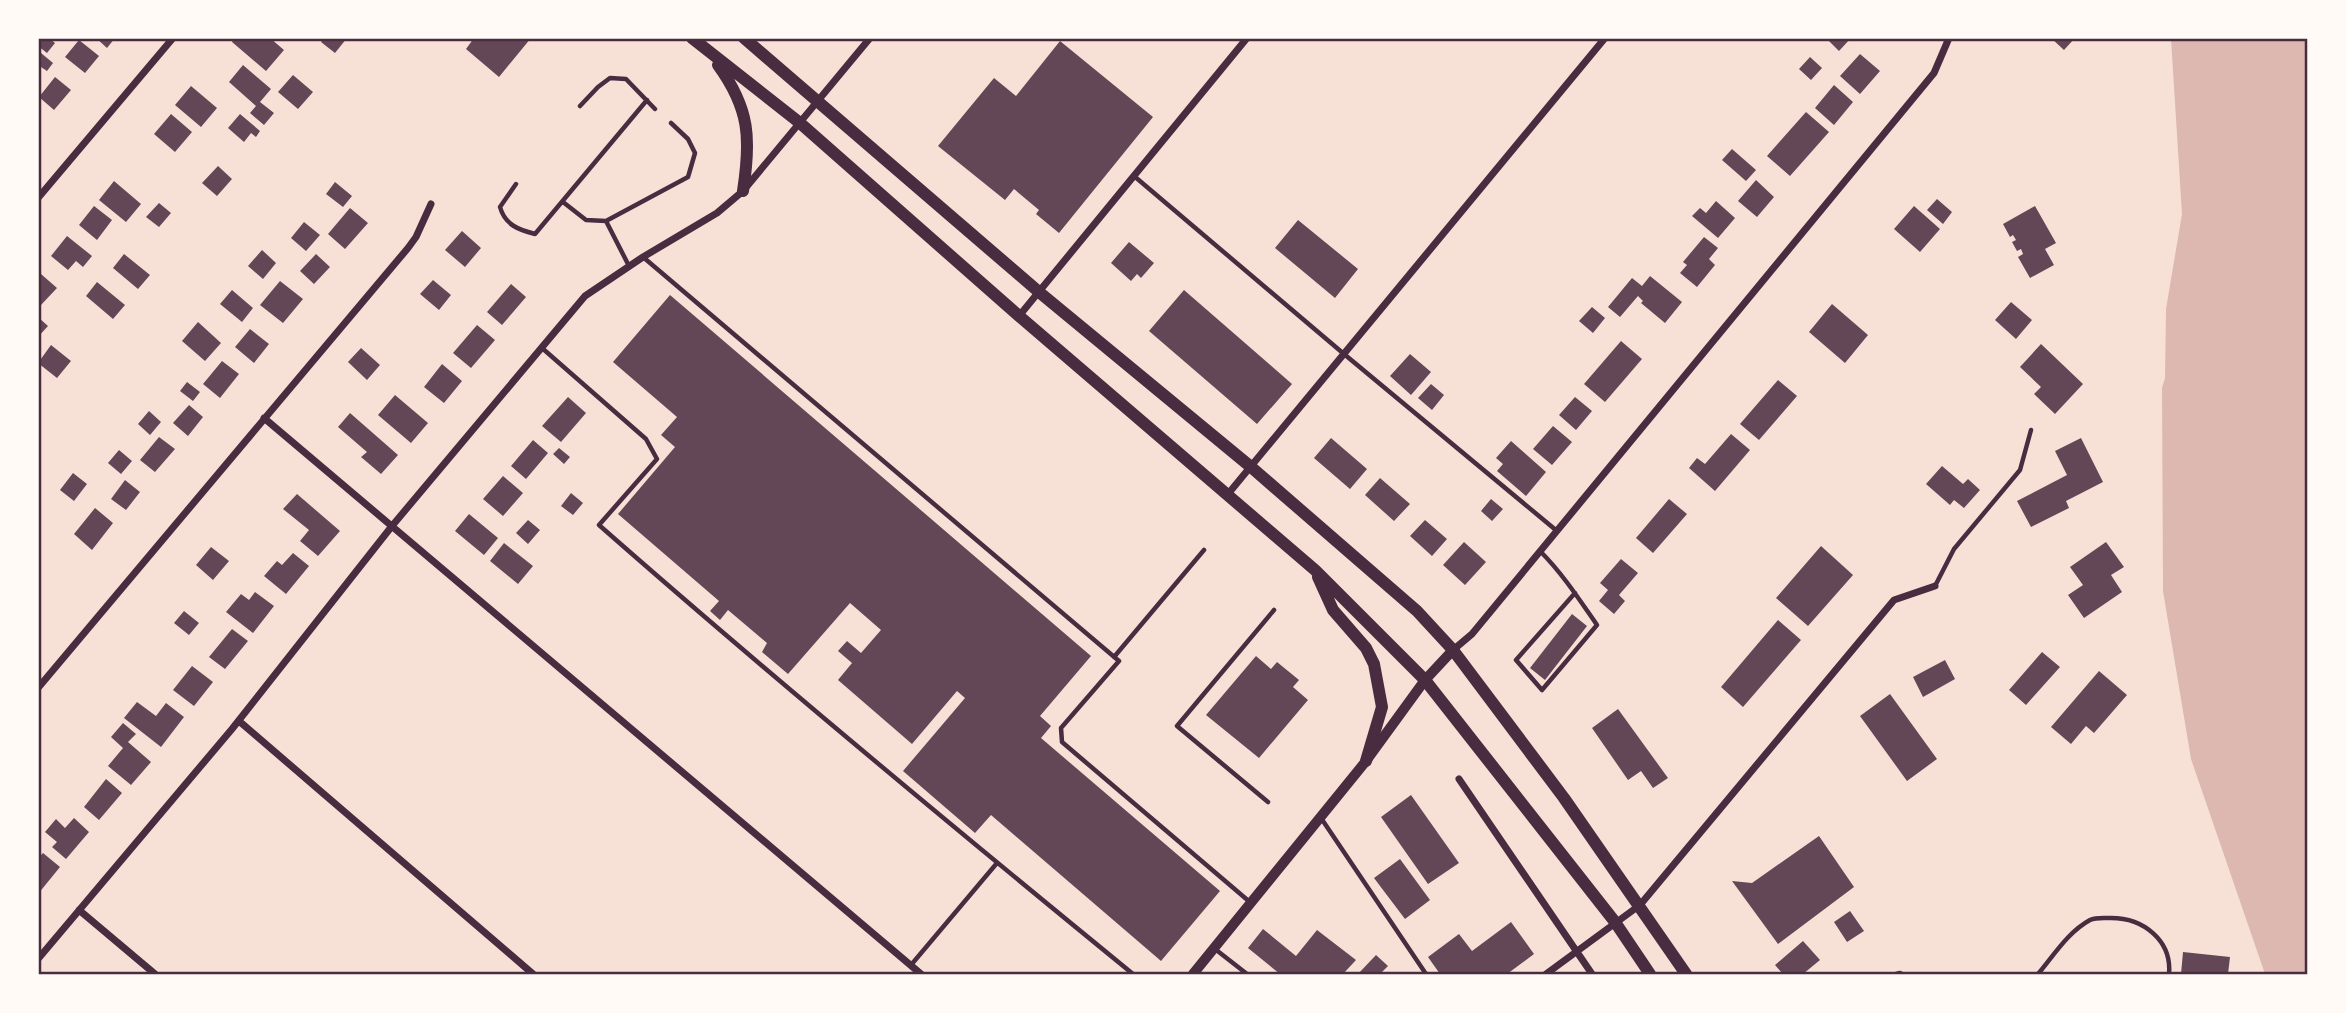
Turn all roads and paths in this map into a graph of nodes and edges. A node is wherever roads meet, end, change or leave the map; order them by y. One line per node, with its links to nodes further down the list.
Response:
1 (173, 38): 18 (street)
2 (692, 38): 8 (main road)
3 (744, 38): 10 (main road)
4 (870, 38): 10 (street)
5 (1247, 38): 15 (street)
6 (1605, 38): 27 (street)
7 (1949, 38): 33 (street)
8 (710, 54): 14 (main road); 17 (main road)
9 (647, 100): 11 (lane); 12 (lane); 19 (lane)
10 (817, 101): 14 (street); 24 (main road)
11 (580, 106)
12 (655, 109)
13 (671, 123): 21 (lane)
14 (800, 123): 17 (street); 25 (main road)
15 (1134, 176): 24 (street); 27 (lane)
16 (516, 184): 19 (lane)
17 (743, 191): 22 (street)
18 (38, 198)
19 (563, 202): 21 (lane)
20 (431, 204): 28 (street)
21 (606, 221): 23 (lane)
22 (643, 257): 23 (street); 41 (lane)
23 (629, 266): 26 (street)
24 (1039, 292): 25 (street); 30 (main road)
25 (1019, 316): 31 (main road)
26 (541, 347): 32 (street); 49 (lane)
27 (1344, 354): 30 (street); 33 (lane)
28 (264, 418): 32 (street); 43 (street)
29 (2031, 430): 37 (lane)
30 (1251, 467): 31 (street); 40 (main road)
31 (1228, 494): 36 (main road)
32 (392, 526): 44 (street); 57 (street)
33 (1556, 531): 35 (street)
34 (1204, 550): 41 (lane)
35 (1540, 551): 38 (lane); 40 (street)
36 (1315, 570): 42 (main road); 45 (main road)
37 (1935, 586): 51 (street)
38 (1575, 593): 38 (lane)
39 (1274, 610): 47 (lane)
40 (1453, 650): 42 (street); 51 (main road)
41 (1114, 656): 50 (lane)
42 (1425, 680): 45 (street); 53 (main road)
43 (38, 688)
44 (239, 721): 52 (street); 59 (street)
45 (1366, 761): 48 (street)
46 (1459, 779): 55 (street)
47 (1268, 802)
48 (1321, 818): 50 (street); 64 (lane)
49 (996, 863): 57 (lane); 61 (lane)
50 (1251, 903): 54 (street)
51 (1640, 905): 53 (street); 68 (main road)
52 (79, 910): 56 (street); 58 (street)
53 (1615, 922): 55 (street); 67 (main road)
54 (1215, 948): 62 (street); 63 (lane)
55 (1577, 953): 65 (street); 66 (street)
56 (38, 959)
57 (910, 965): 60 (street)
58 (155, 975)
59 (533, 975)
60 (921, 975)
61 (1133, 975)
62 (1193, 975)
63 (1247, 975)
64 (1426, 975)
65 (1546, 975)
66 (1592, 975)
67 (1650, 975)
68 (1686, 975)
69 (1896, 975): 70 (lane)
70 (1902, 975)
71 (2038, 975): 72 (lane)
72 (2169, 975)

